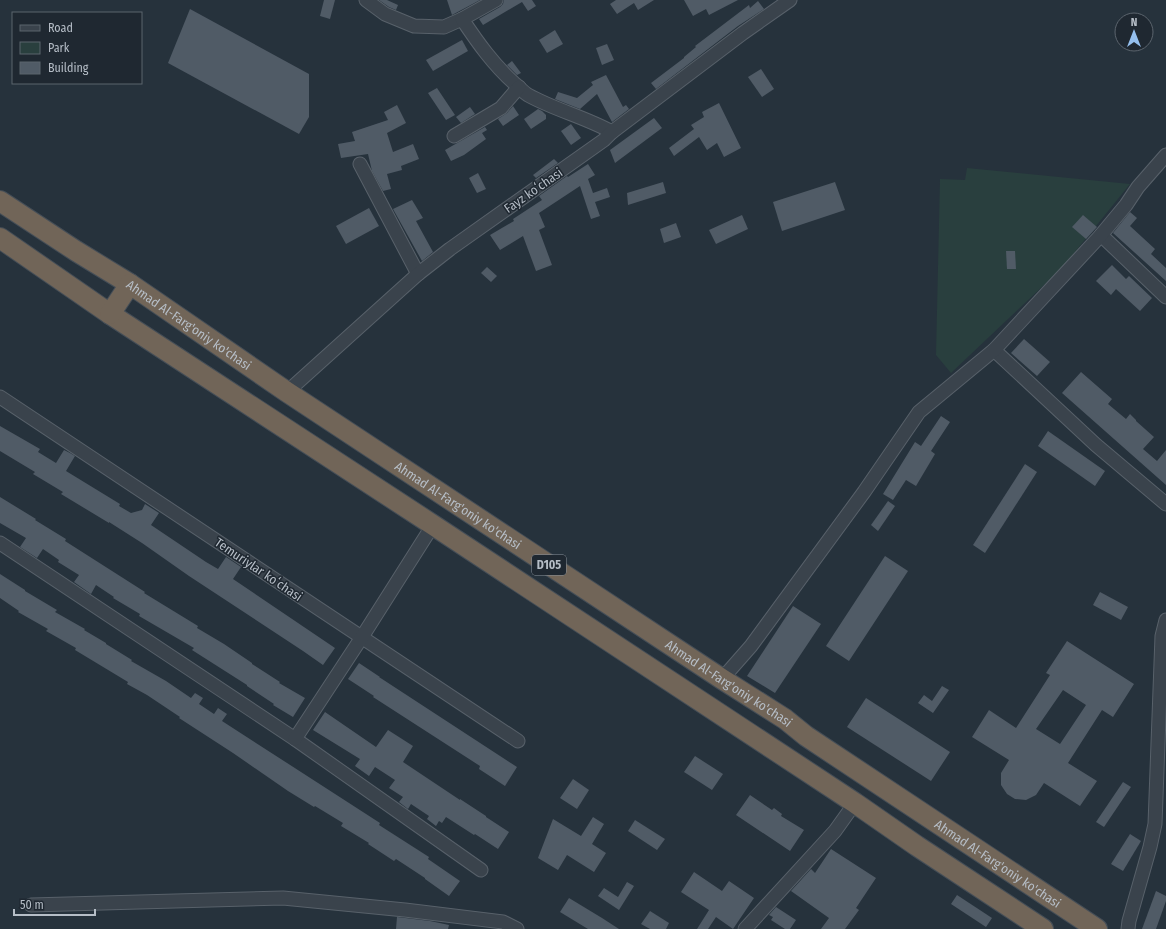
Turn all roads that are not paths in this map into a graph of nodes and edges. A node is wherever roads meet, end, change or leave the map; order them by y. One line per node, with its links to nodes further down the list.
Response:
1 (366, 0): 4 (street)
2 (496, 0): 4 (street)
3 (790, 0): 6 (street, Fayz koʻchasi)
4 (462, 19): 5 (street)
5 (519, 87): 6 (street); 7 (street)
6 (612, 132): 13 (street, Fayz koʻchasi)
7 (454, 136)
8 (1166, 155): 11 (street)
9 (360, 164): 13 (street)
10 (0, 201): 14 (highway, Ahmad Al-Farg'oniy ko'chasi / D105)
11 (1101, 235): 15 (street); 17 (street)
12 (0, 238): 16 (highway, D105)
13 (418, 274): 18 (street, Fayz koʻchasi)
14 (130, 284): 16 (highway); 18 (highway, Ahmad Al-Farg'oniy ko'chasi / D105)
15 (1166, 297)
16 (110, 314): 21 (highway, D105)
17 (994, 350): 20 (street); 26 (street)
18 (287, 392): 26 (highway, Ahmad Al-Farg'oniy ko'chasi / D105)
19 (0, 397): 24 (street, Temuriylar koʻchasi)
20 (1166, 504)
21 (433, 525): 24 (street); 29 (highway, D105)
22 (0, 543): 27 (street)
23 (1166, 620): 25 (street)
24 (362, 637): 27 (street); 28 (street, Temuriylar koʻchasi)
25 (1164, 656): 36 (street)
26 (722, 679): 35 (highway, Ahmad Al-Farg'oniy ko'chasi / D105)
27 (295, 739): 30 (street)
28 (518, 741)
29 (855, 803): 33 (street); 34 (highway, D105)
30 (481, 870)
31 (31, 905): 32 (street)
32 (516, 929)
33 (745, 929)
34 (1043, 929)
35 (1097, 929)
36 (1128, 929)

